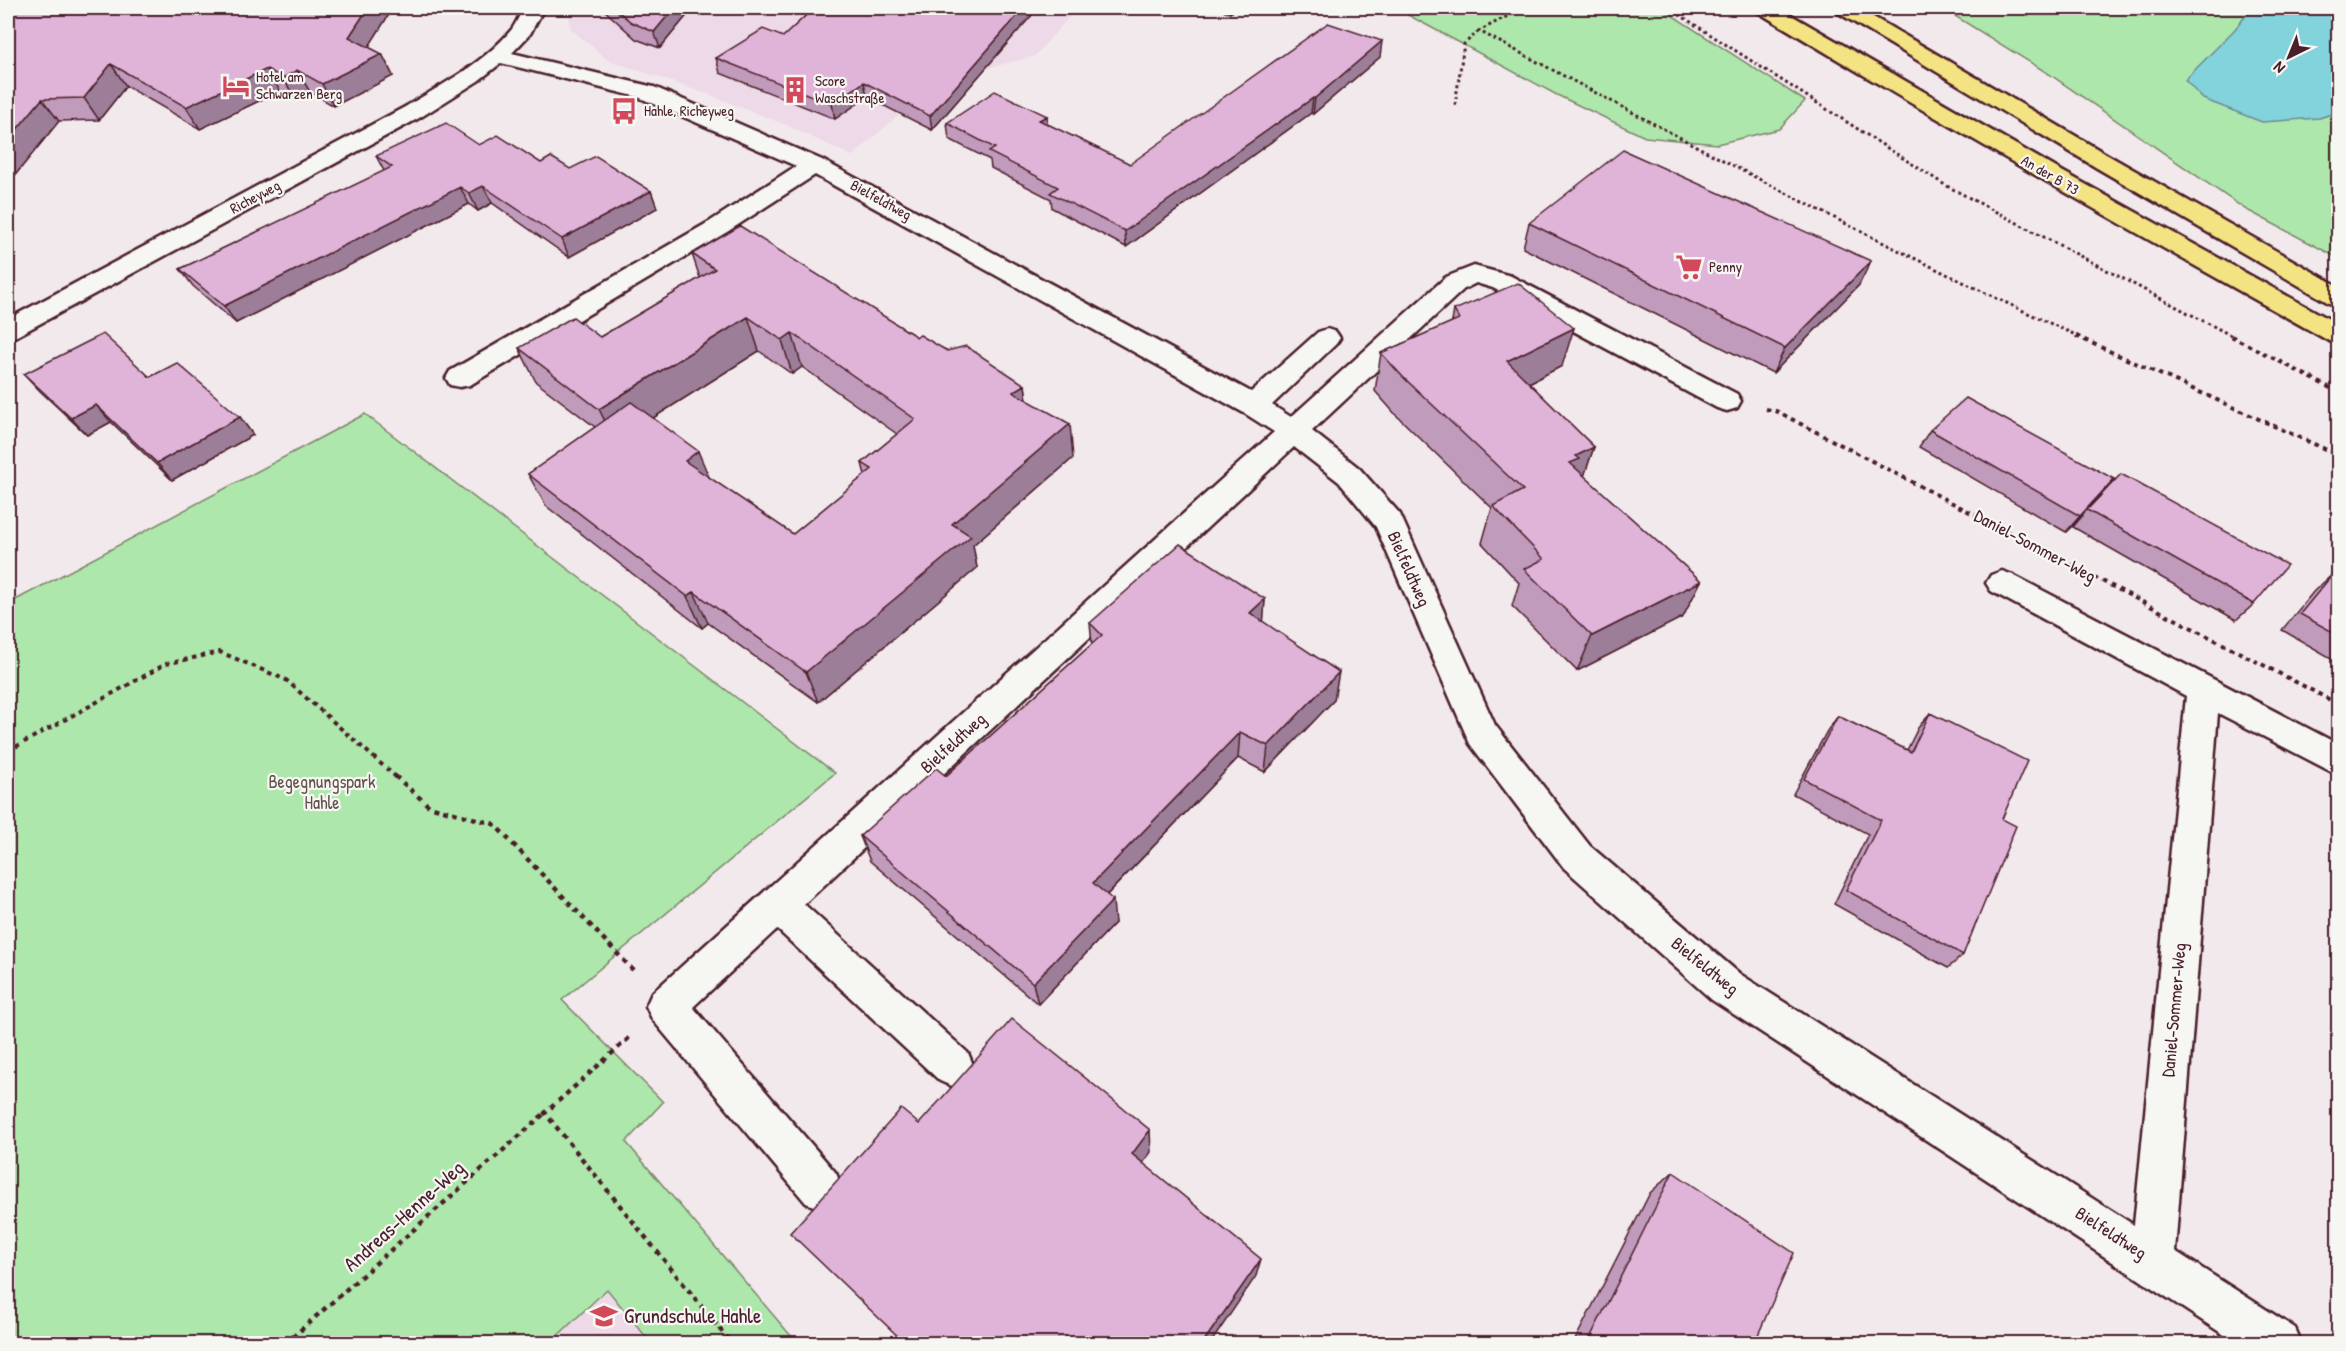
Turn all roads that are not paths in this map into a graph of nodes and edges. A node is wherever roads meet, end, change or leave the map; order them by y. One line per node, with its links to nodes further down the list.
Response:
1 (534, 8): 6 (street)
2 (1765, 8): 10 (main road, An der B 73)
3 (1844, 8): 5 (main road)
4 (1856, 8): 5 (main road)
5 (1871, 24): 8 (main road)
6 (497, 56): 7 (street, Bielfeldtweg); 9 (street, Richeyweg)
7 (814, 165): 12 (street); 14 (street, Bielfeldtweg)
8 (2338, 297)
9 (8, 330)
10 (2338, 335)
11 (1327, 338): 14 (street)
12 (460, 378)
13 (1727, 401): 15 (street)
14 (1254, 406): 15 (street, Bielfeldtweg)
15 (1294, 432): 19 (street, Bielfeldtweg); 22 (street, Bielfeldtweg)
16 (2002, 583): 17 (street)
17 (2203, 688): 18 (street); 22 (street, Daniel-Sommer-Weg)
18 (2338, 760)
19 (777, 904): 20 (street); 21 (street, Bielfeldtweg)
20 (954, 1067)
21 (821, 1188)
22 (2152, 1260): 23 (street, Bielfeldtweg)
23 (2279, 1344)

